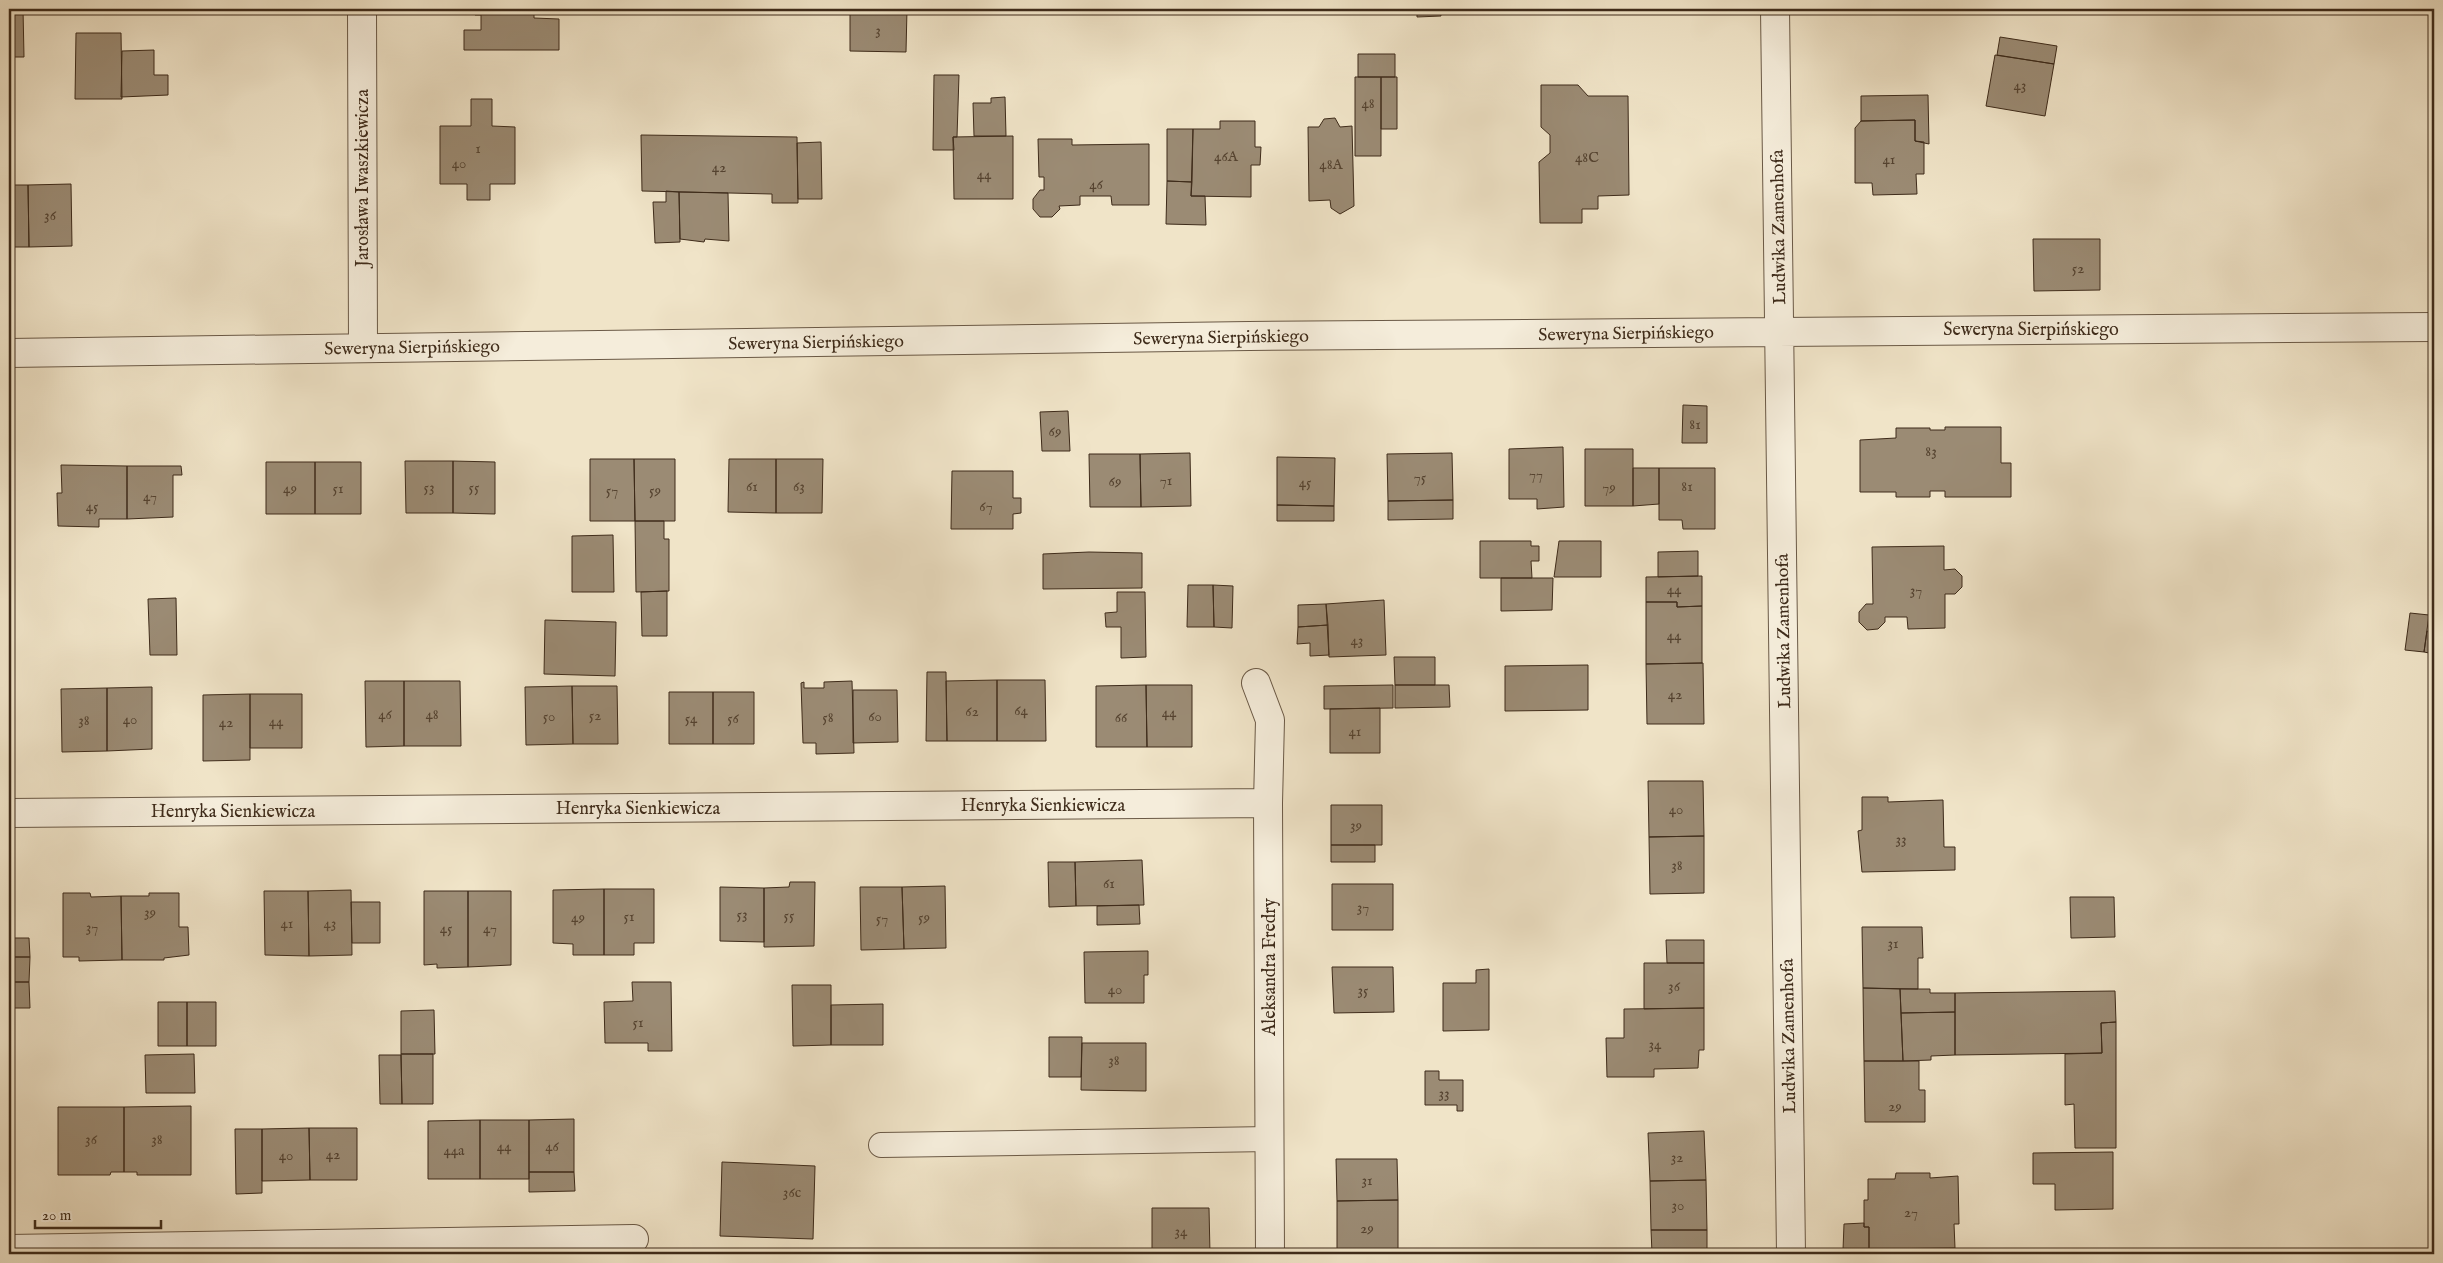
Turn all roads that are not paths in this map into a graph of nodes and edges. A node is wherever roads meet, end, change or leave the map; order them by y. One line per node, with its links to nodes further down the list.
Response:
1 (362, 9): 5 (street, Jarosława Iwaszkiewicza)
2 (1775, 9): 4 (street, Ludwika Zamenhofa)
3 (2434, 327): 4 (street, Seweryna Sierpińskiego)
4 (1778, 331): 5 (street, Seweryna Sierpińskiego); 15 (street, Ludwika Zamenhofa)
5 (363, 347): 6 (street, Seweryna Sierpińskiego)
6 (9, 353)
7 (1256, 683): 8 (street, Aleksandra Fredry)
8 (1268, 804): 9 (street, Henryka Sienkiewicza); 10 (street, Aleksandra Fredry)
9 (9, 813)
10 (1270, 1139): 11 (lane); 14 (street, Aleksandra Fredry)
11 (881, 1145)
12 (634, 1239): 13 (street)
13 (9, 1249)
14 (1270, 1254)
15 (1791, 1254)

